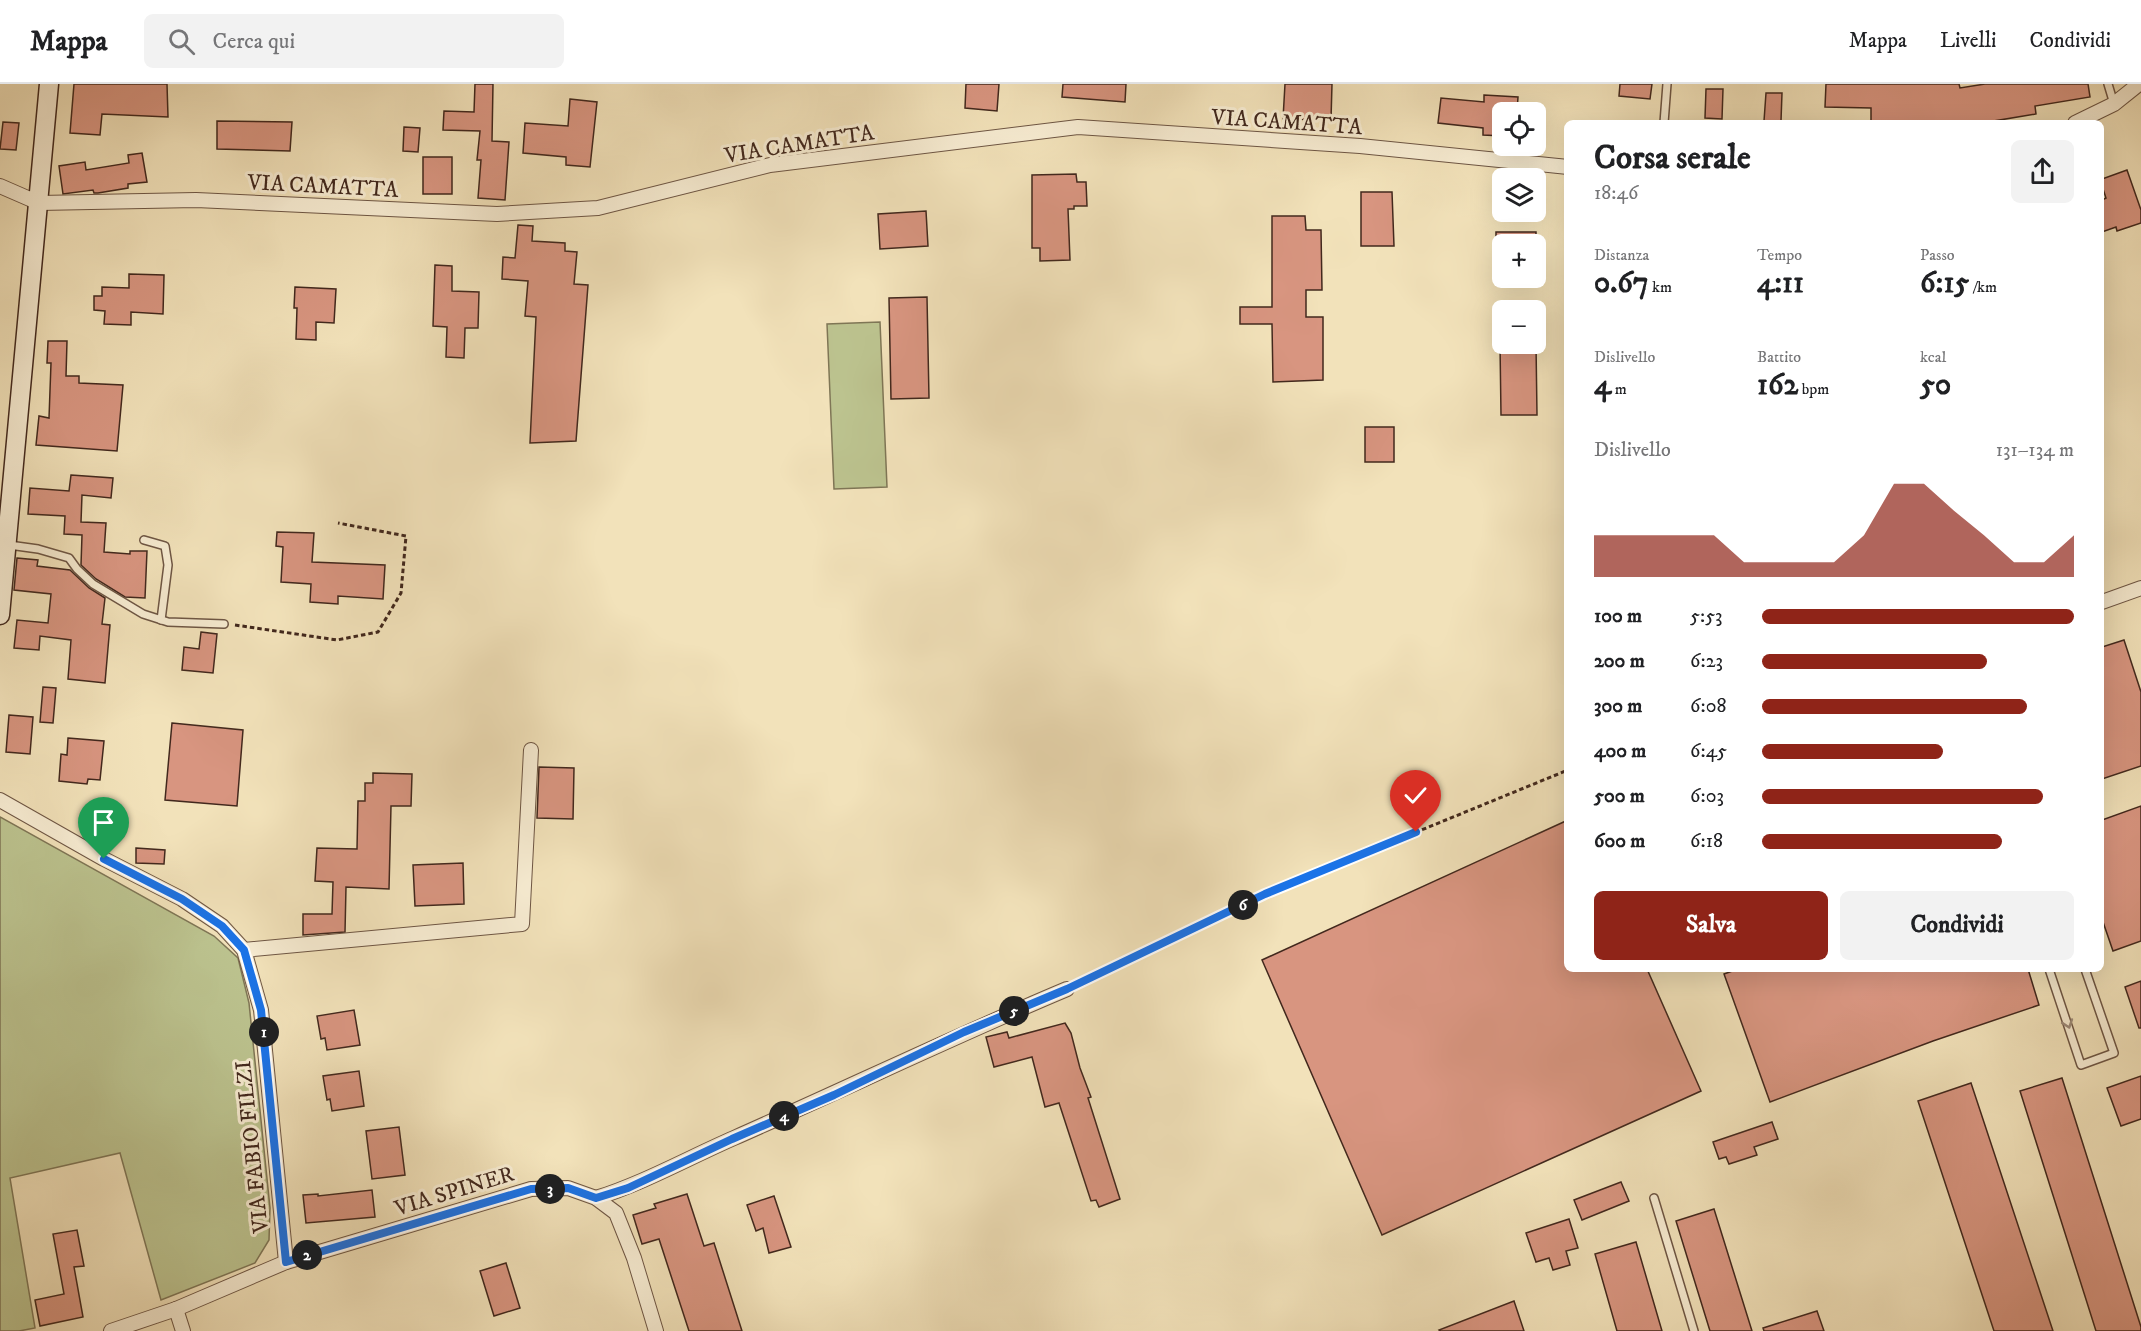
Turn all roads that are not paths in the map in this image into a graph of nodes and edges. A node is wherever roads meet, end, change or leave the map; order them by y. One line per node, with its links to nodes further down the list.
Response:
1 (49, 84): 10 (main road)
2 (1667, 84): 6 (lane)
3 (2108, 84): 5 (lane)
4 (2139, 84): 5 (street)
5 (2114, 104): 7 (street)
6 (1664, 120)
7 (2081, 120)
8 (1564, 167): 10 (street, VIA CAMATTA)
9 (0, 186): 10 (street)
10 (39, 203): 12 (main road)
11 (144, 540): 17 (lane)
12 (6, 545): 13 (main road); 17 (lane)
13 (1, 583): 16 (main road)
14 (2141, 588): 15 (street)
15 (2104, 601)
16 (0, 615)
17 (161, 620): 18 (lane)
18 (224, 624)
19 (531, 750): 21 (street)
20 (0, 800): 21 (street, VIA FABIO FILZI)
21 (244, 950): 27 (street, VIA FABIO FILZI)
22 (2050, 972): 23 (lane, one-way to 23)
23 (2086, 972)
24 (1067, 989): 25 (street)
25 (596, 1198): 27 (street, VIA SPINER); 31 (street, VIA SPINER)
26 (1653, 1198): 32 (lane)
27 (286, 1262): 28 (street, VIA FABIO FILZI)
28 (176, 1309): 29 (street, VIA FABIO FILZI); 30 (street)
29 (111, 1331)
30 (183, 1331)
31 (656, 1331)
32 (1694, 1331)

